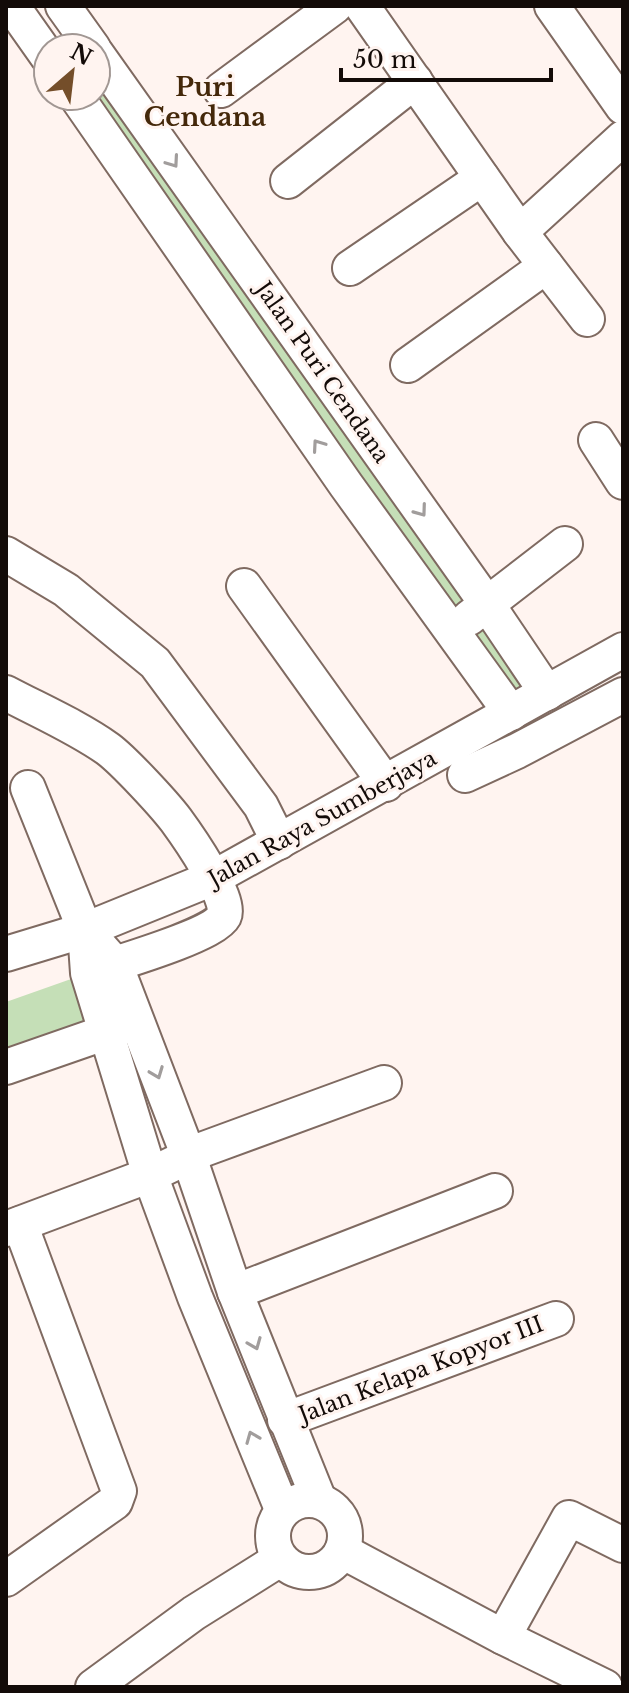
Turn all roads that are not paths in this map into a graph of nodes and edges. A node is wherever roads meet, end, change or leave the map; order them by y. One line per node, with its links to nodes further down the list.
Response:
1 (12, 6): 7 (street)
2 (63, 6): 6 (street, Jalan Puri Cendana)
3 (335, 6): 10 (street)
4 (362, 6): 9 (street)
5 (552, 6): 11 (street)
6 (81, 32)
7 (32, 34)
8 (112, 76): 16 (street, Jalan Puri Cendana, one-way to 16)
9 (415, 81): 14 (street); 15 (street)
10 (221, 90)
11 (623, 107)
12 (87, 112): 17 (street, Jalan Puri Cendana)
13 (623, 138): 18 (street)
14 (482, 178): 18 (street); 20 (street)
15 (288, 181)
16 (201, 202): 17 (street); 24 (street, Jalan Puri Cendana)
17 (167, 225): 26 (street, Jalan Puri Cendana, one-way to 17)
18 (520, 232): 19 (street)
19 (546, 266): 21 (street); 22 (street)
20 (350, 268)
21 (587, 319)
22 (408, 365)
23 (596, 440): 25 (street)
24 (384, 459): 26 (street); 30 (street, Jalan Puri Cendana, one-way to 30)
25 (623, 482)
26 (346, 485): 31 (street, Jalan Puri Cendana)
27 (565, 544): 30 (street)
28 (6, 554): 40 (street)
29 (244, 586): 38 (street)
30 (487, 604): 31 (street); 34 (street, Jalan Puri Cendana)
31 (453, 631): 36 (street, Jalan Puri Cendana)
32 (623, 650): 34 (street, Jalan Raya Sumberjaya)
33 (6, 693): 41 (street)
34 (547, 693): 36 (street, Jalan Raya Sumberjaya)
35 (623, 695): 37 (street)
36 (511, 713): 38 (street, Jalan Raya Sumberjaya)
37 (465, 775)
38 (386, 784): 40 (street, Jalan Raya Sumberjaya)
39 (28, 788): 42 (street)
40 (279, 842): 41 (street, Jalan Raya Sumberjaya)
41 (213, 878): 42 (street, Jalan Raya Sumberjaya); 44 (street)
42 (85, 930): 43 (street, Jalan Raya Sumberjaya); 44 (street)
43 (6, 954)
44 (102, 968): 45 (street)
45 (122, 1026): 46 (street); 48 (street, one-way to 48); 49 (street)
46 (6, 1067)
47 (384, 1083): 48 (street)
48 (197, 1153): 49 (street); 52 (street)
49 (150, 1175): 51 (street); 56 (street, one-way to 49)
50 (495, 1191): 52 (street)
51 (13, 1227): 60 (street)
52 (235, 1292): 54 (street, one-way to 54)
53 (556, 1319): 54 (street, Jalan Kelapa Kopyor III)
54 (285, 1420): 55 (street)
55 (319, 1500): 56 (street); 58 (street)
56 (282, 1509): 59 (street)
57 (623, 1545): 61 (street)
58 (342, 1551): 59 (street); 61 (street)
59 (280, 1559): 62 (street)
60 (7, 1575)
61 (503, 1637): 63 (street)
62 (93, 1687)
63 (605, 1687)

